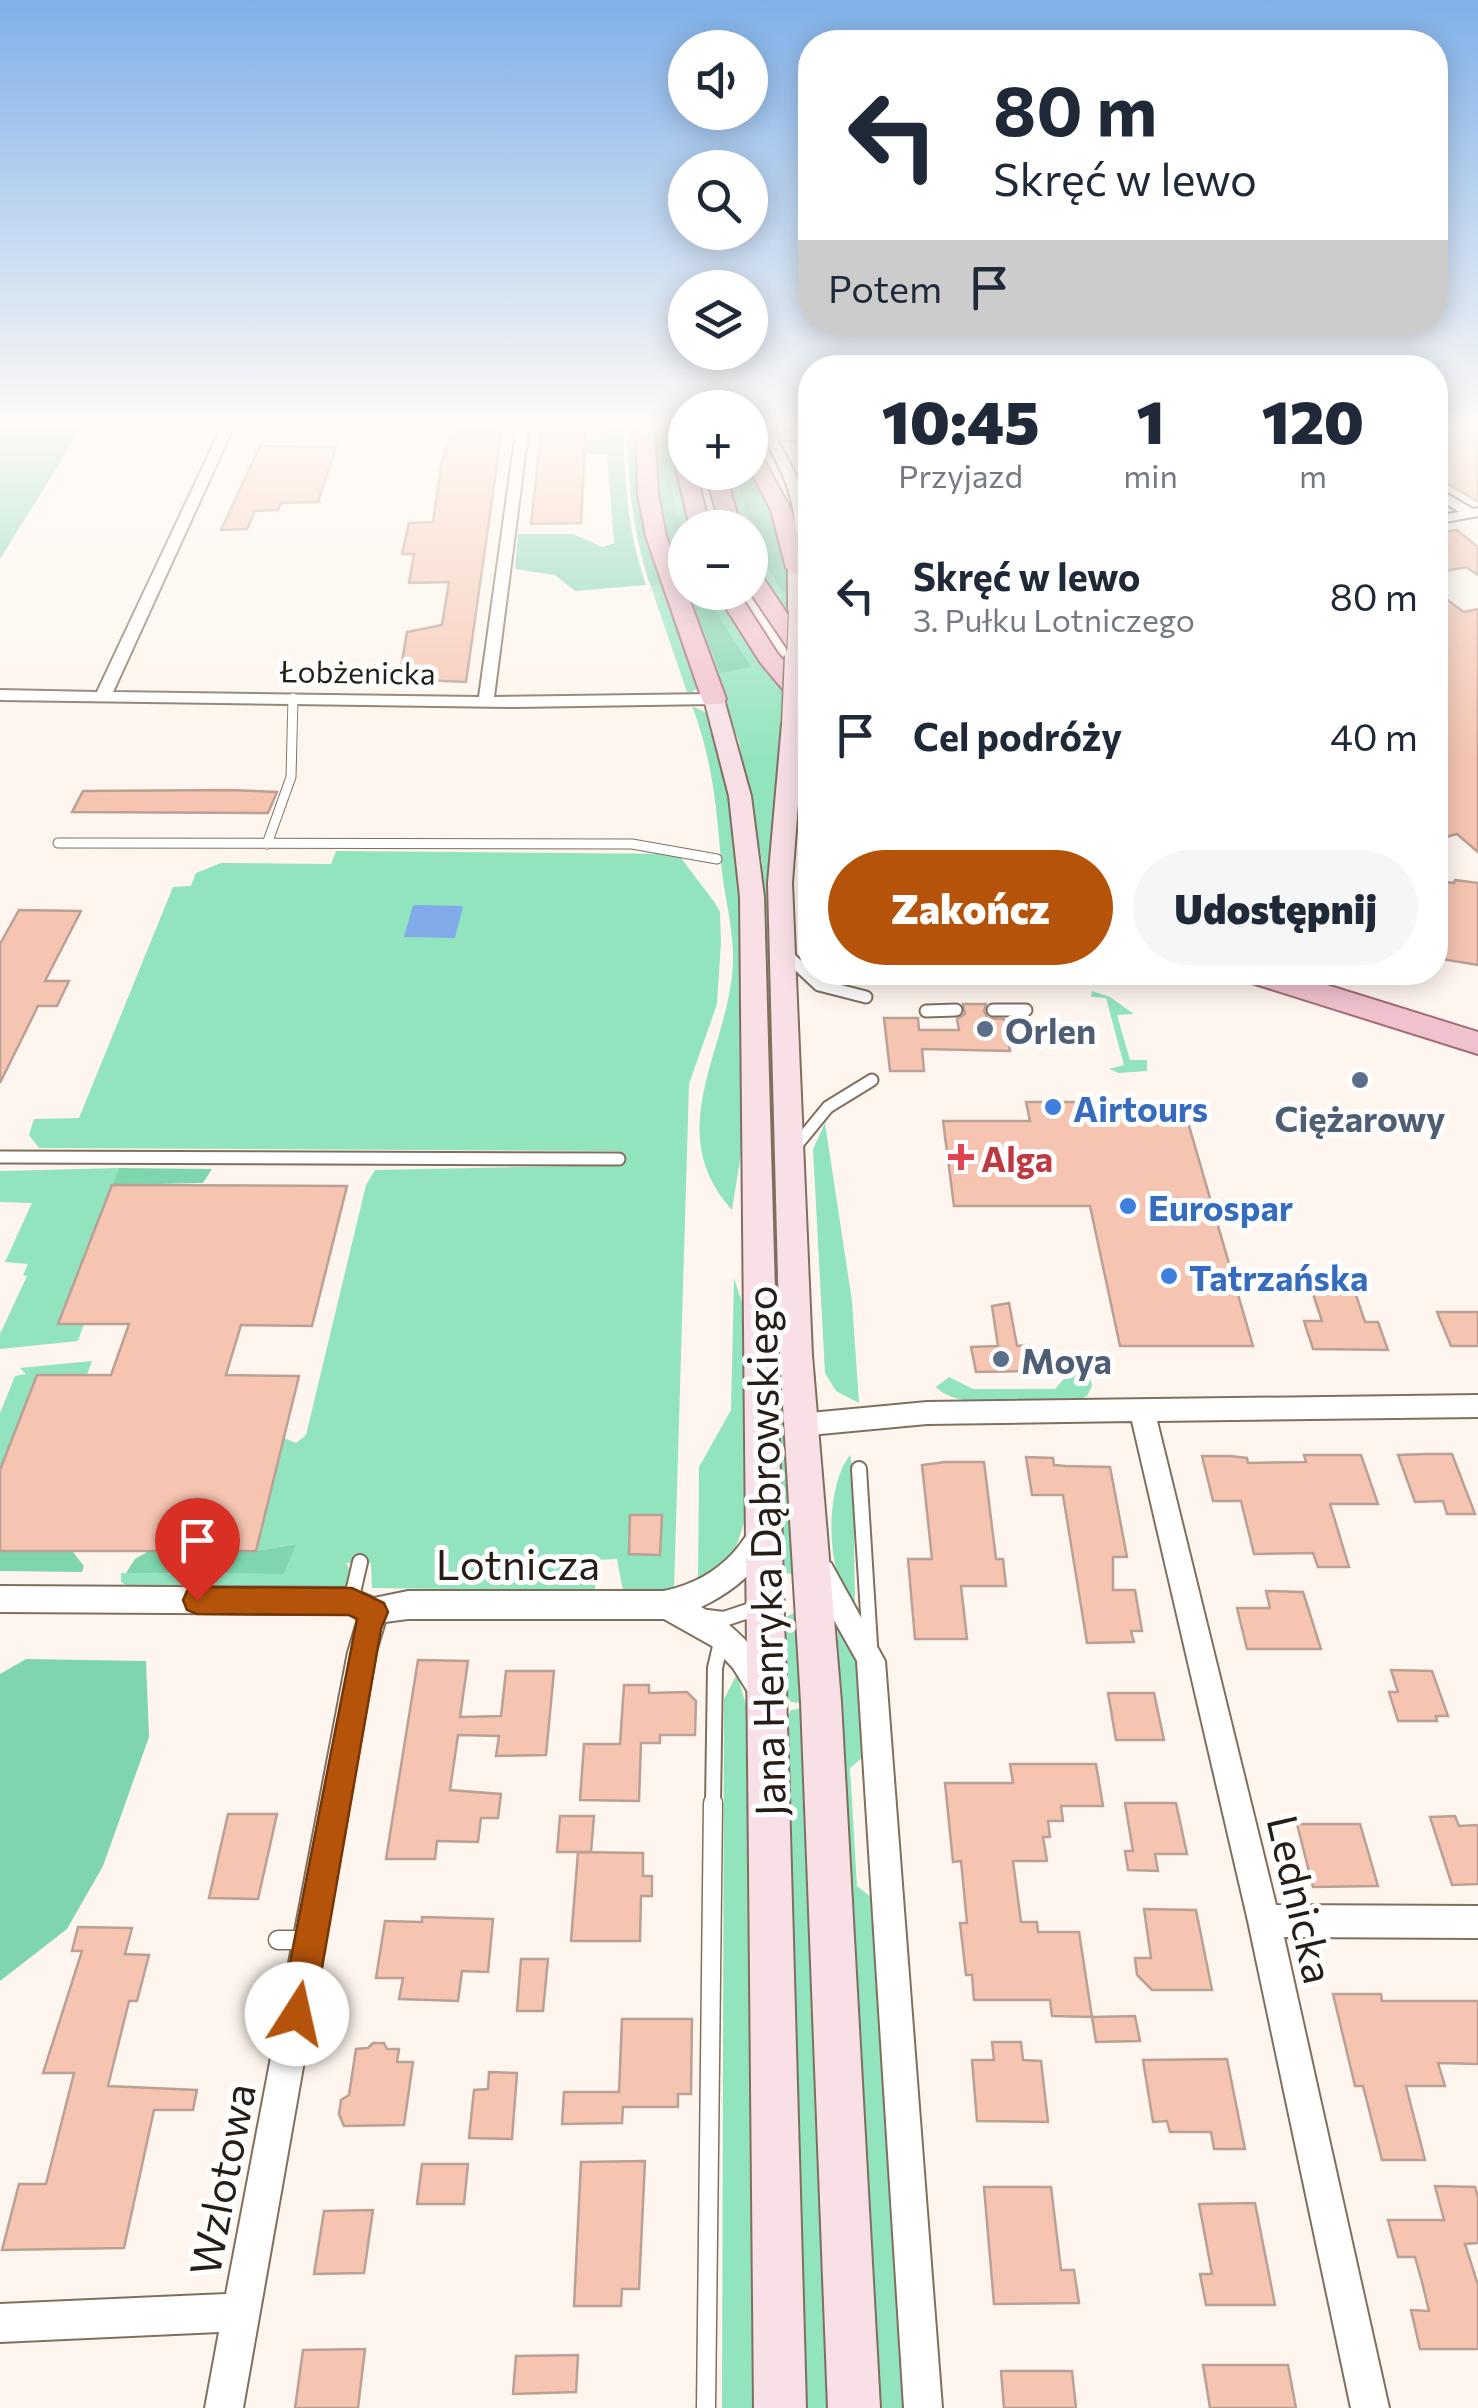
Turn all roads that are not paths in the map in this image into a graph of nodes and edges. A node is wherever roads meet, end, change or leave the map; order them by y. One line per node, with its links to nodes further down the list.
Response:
1 (176, 536): 12 (street)
2 (508, 536): 15 (street)
3 (656, 536): 14 (main road)
4 (788, 536): 6 (main road)
5 (798, 564): 6 (street)
6 (797, 568): 7 (main road, Jana Henryka Dąbrowskiego)
7 (798, 575)
8 (768, 605): 10 (main road)
9 (738, 610): 16 (main road)
10 (798, 648)
11 (0, 695): 12 (street, Łobżenicka)
12 (103, 696): 13 (street, Łobżenicka)
13 (293, 698): 15 (street, Łobżenicka); 19 (lane)
14 (714, 699): 15 (street, Łobżenicka); 39 (main road, Jana Henryka Dąbrowskiego)
15 (486, 701)
16 (798, 710)
17 (798, 739): 21 (main road, Jana Henryka Dąbrowskiego)
18 (58, 843): 19 (lane)
19 (267, 844): 20 (lane)
20 (717, 859)
21 (782, 946): 22 (lane); 34 (main road, Jana Henryka Dąbrowskiego)
22 (798, 965)
23 (824, 985): 25 (lane)
24 (1292, 985): 30 (main road)
25 (866, 997)
26 (926, 1010): 27 (lane)
27 (956, 1010)
28 (992, 1010): 29 (lane)
29 (1026, 1010)
30 (1478, 1043)
31 (872, 1080): 34 (lane)
32 (0, 1157): 33 (lane)
33 (618, 1159)
34 (789, 1169): 37 (main road, Jana Henryka Dąbrowskiego)
35 (1478, 1406): 36 (street)
36 (1142, 1410): 37 (street); 50 (street, Lednicka)
37 (799, 1425): 41 (main road, Jana Henryka Dąbrowskiego)
38 (859, 1470): 48 (lane)
39 (764, 1533): 43 (main road, Jana Henryka Dąbrowskiego); 44 (street, Lotnicza)
40 (360, 1562): 45 (lane)
41 (806, 1566): 48 (street, Jana Henryka Dąbrowskiego); 57 (main road, Jana Henryka Dąbrowskiego)
42 (0, 1599): 45 (street, Lotnicza)
43 (771, 1601): 46 (lane); 49 (main road, Jana Henryka Dąbrowskiego)
44 (664, 1606): 45 (street, Lotnicza); 46 (street, Lotnicza)
45 (362, 1607): 52 (street, Wzlotowa)
46 (693, 1616): 47 (street, Lotnicza)
47 (723, 1634): 49 (street, Lotnicza); 55 (lane)
48 (871, 1661): 58 (street, Jana Henryka Dąbrowskiego)
49 (769, 1712): 56 (main road, Jana Henryka Dąbrowskiego)
50 (1264, 1921): 51 (street); 59 (street, Lednicka)
51 (1478, 1922)
52 (242, 2312): 53 (street); 54 (street, Wzlotowa)
53 (0, 2323)
54 (224, 2408)
55 (706, 2408)
56 (780, 2408)
57 (854, 2408)
58 (923, 2408)
59 (1370, 2408)

